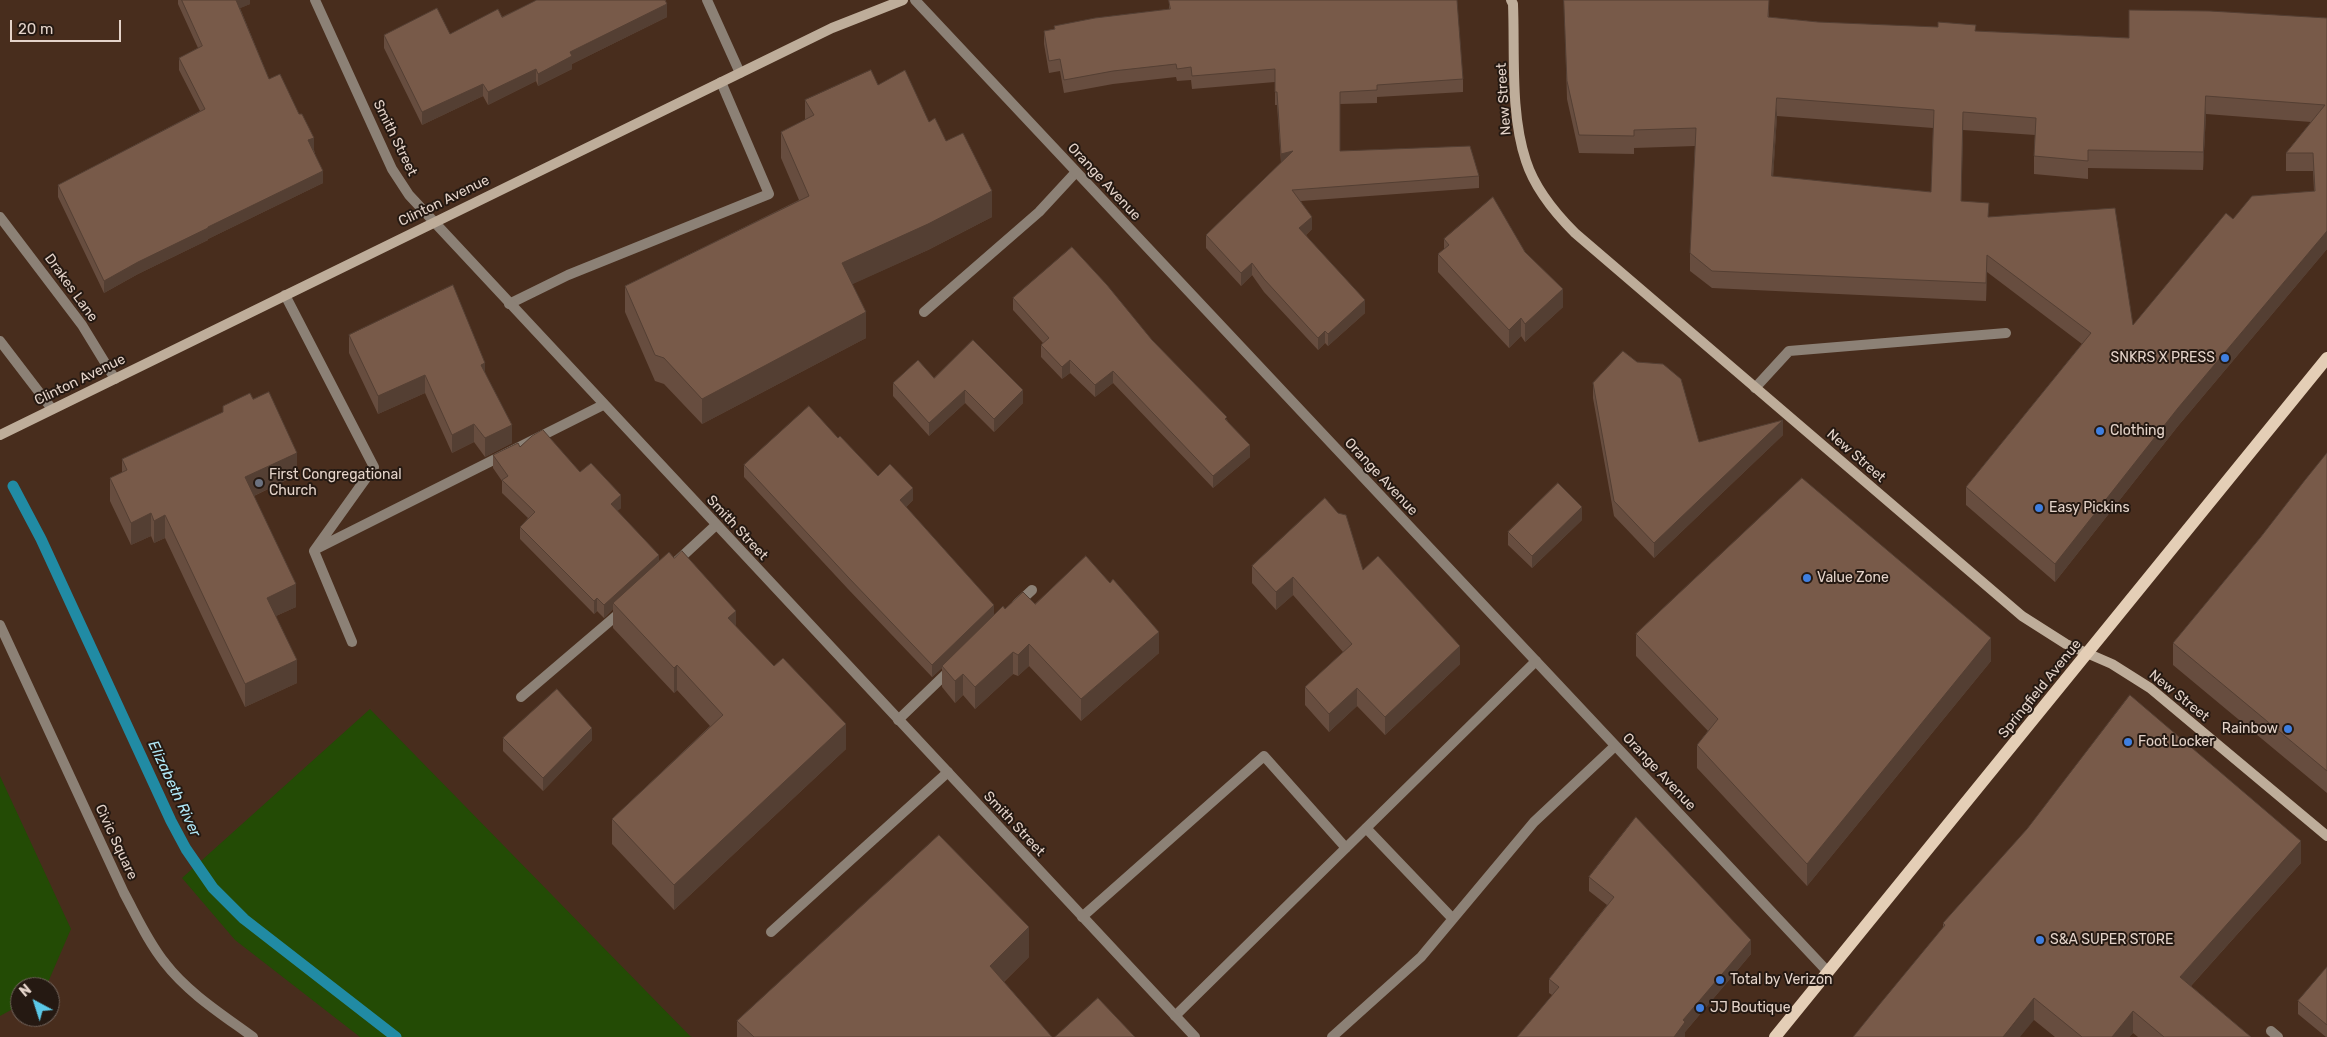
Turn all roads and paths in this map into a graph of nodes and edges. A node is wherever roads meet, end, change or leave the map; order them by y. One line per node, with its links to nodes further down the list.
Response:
1 (315, 0): 10 (street, Smith Street)
2 (707, 0): 6 (street)
3 (903, 0): 6 (main road, Clinton Avenue)
4 (915, 0): 8 (street, Orange Avenue)
5 (1511, 0): 18 (main road, New Street)
6 (740, 73): 7 (main road, Clinton Avenue)
7 (721, 82): 10 (main road, Clinton Avenue); 12 (street)
8 (1076, 172): 13 (street); 32 (street, Orange Avenue)
9 (0, 217): 17 (street, Drakes Lane)
10 (432, 222): 11 (main road, Clinton Avenue); 12 (street, Smith Street)
11 (285, 295): 17 (main road, Clinton Avenue); 23 (street)
12 (509, 304): 19 (street, Smith Street)
13 (924, 312)
14 (2006, 333): 18 (street)
15 (0, 341): 20 (street)
16 (2327, 358): 30 (main road, Springfield Avenue)
17 (115, 379): 20 (main road, Clinton Avenue)
18 (1755, 388): 30 (main road, New Street)
19 (603, 405): 22 (street, Smith Street); 23 (street)
20 (52, 409): 21 (main road, Clinton Avenue)
21 (0, 435)
22 (716, 525): 24 (street); 34 (street, Smith Street)
23 (314, 551): 29 (street)
24 (665, 571)
25 (1032, 590): 27 (street)
26 (629, 604): 33 (street)
27 (1011, 611)
28 (0, 625): 45 (street, Civic Square)
29 (352, 642)
30 (2088, 654): 38 (main road, New Street); 43 (main road, Springfield Avenue)
31 (962, 659): 34 (street)
32 (1536, 661): 35 (street, Orange Avenue); 37 (street)
33 (521, 697)
34 (898, 720): 36 (street, Smith Street)
35 (1615, 746): 41 (street); 43 (street, Orange Avenue)
36 (948, 772): 40 (street, Smith Street); 42 (street)
37 (1366, 828): 39 (street); 41 (street)
38 (2327, 836)
39 (1346, 848): 40 (street); 44 (street)
40 (1082, 917): 44 (street, Smith Street)
41 (1453, 919): 47 (street)
42 (771, 932)
43 (1828, 972): 48 (main road, Springfield Avenue)
44 (1175, 1016): 46 (street, Smith Street)
45 (253, 1037)
46 (1195, 1037)
47 (1332, 1037)
48 (1775, 1037)

